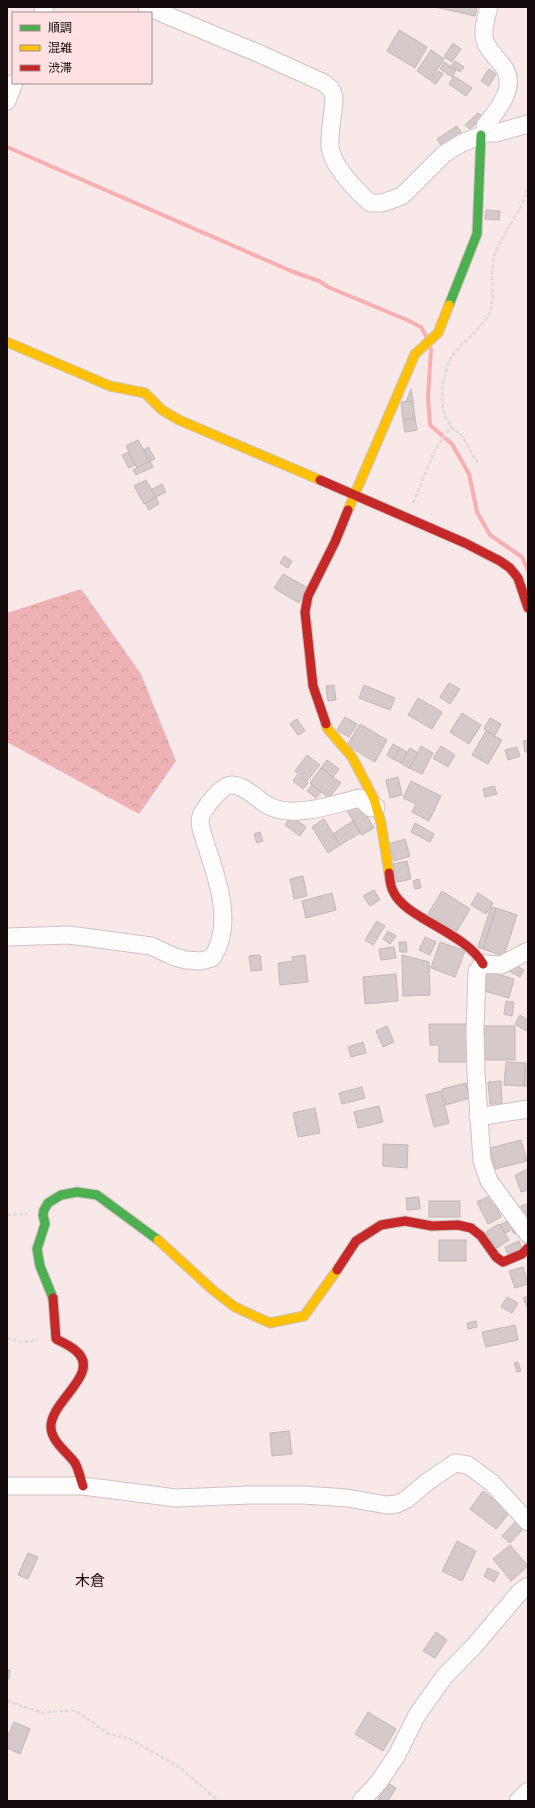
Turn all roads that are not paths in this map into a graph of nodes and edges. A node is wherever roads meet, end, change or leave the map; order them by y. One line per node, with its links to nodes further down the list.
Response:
1 (147, 7): 6 (street)
2 (489, 7): 6 (street)
3 (14, 84): 4 (street)
4 (7, 101)
5 (528, 124): 6 (street)
6 (484, 134): 8 (street)
7 (7, 342): 8 (street)
8 (356, 494): 9 (street); 10 (street)
9 (528, 608)
10 (376, 807): 11 (street); 13 (street)
11 (7, 937)
12 (528, 951): 13 (street)
13 (483, 964): 15 (street)
14 (528, 1110): 15 (street)
15 (478, 1116): 16 (street)
16 (528, 1234)
17 (528, 1248): 19 (street)
18 (7, 1486): 19 (street)
19 (83, 1486): 20 (street)
20 (528, 1522)
21 (528, 1586): 23 (street)
22 (528, 1791): 24 (street)
23 (361, 1801)
24 (518, 1801)

